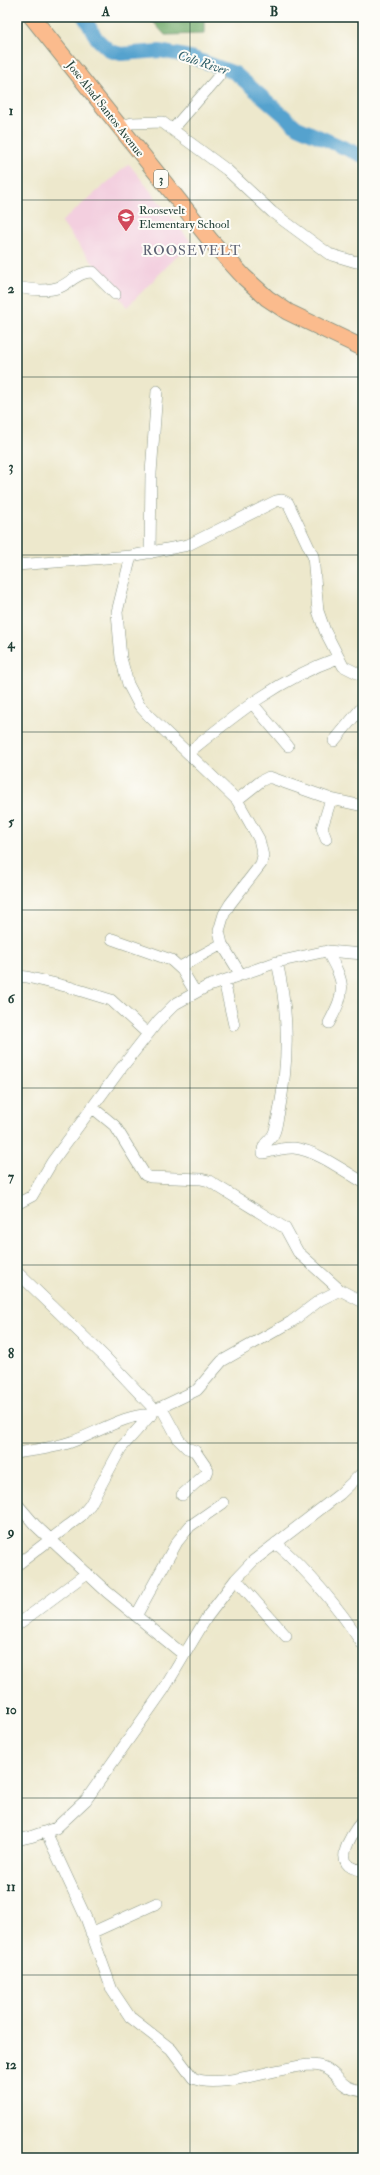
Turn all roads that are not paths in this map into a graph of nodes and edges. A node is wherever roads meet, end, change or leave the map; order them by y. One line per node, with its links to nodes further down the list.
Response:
1 (32, 17): 3 (highway, Jose Abad Santos Avenue / 3)
2 (219, 76): 4 (street)
3 (119, 127): 4 (street); 8 (highway, Jose Abad Santos Avenue / 3)
4 (173, 129): 5 (street)
5 (363, 260)
6 (17, 287): 7 (street)
7 (115, 294)
8 (363, 348)
9 (157, 390): 10 (street)
10 (150, 554): 11 (street); 13 (street)
11 (131, 556): 12 (street); 19 (street)
12 (17, 565)
13 (338, 658): 14 (street); 15 (street)
14 (363, 676)
15 (252, 703): 18 (street); 19 (street)
16 (363, 706): 17 (street)
17 (334, 741)
18 (288, 746)
19 (188, 753): 21 (street)
20 (331, 799): 21 (street); 22 (street); 23 (street)
21 (237, 800): 25 (street)
22 (363, 806)
23 (326, 839)
24 (112, 939): 29 (street)
25 (222, 944): 29 (street); 30 (street)
26 (327, 951): 27 (street); 28 (street); 34 (street)
27 (363, 954)
28 (277, 962): 30 (street); 38 (street)
29 (180, 967): 33 (street)
30 (241, 975): 32 (street)
31 (17, 976): 36 (street)
32 (224, 981): 33 (street); 35 (street)
33 (195, 992): 36 (street)
34 (329, 1023)
35 (234, 1025)
36 (148, 1034): 37 (street)
37 (93, 1108): 39 (street); 41 (street)
38 (363, 1182)
39 (17, 1204)
40 (17, 1272): 43 (street)
41 (340, 1290): 42 (street); 43 (street)
42 (363, 1302)
43 (156, 1411): 44 (street); 46 (street); 49 (street)
44 (17, 1453)
45 (363, 1472): 50 (street)
46 (182, 1495)
47 (223, 1503): 54 (street)
48 (17, 1504): 49 (street)
49 (51, 1540): 51 (street); 52 (street)
50 (276, 1543): 53 (street); 57 (street)
51 (17, 1565)
52 (87, 1573): 54 (street); 55 (street)
53 (236, 1579): 56 (street); 58 (street)
54 (136, 1616): 58 (street)
55 (17, 1625)
56 (286, 1636)
57 (363, 1645)
58 (184, 1655): 60 (street)
59 (363, 1820): 62 (street)
60 (46, 1832): 61 (street); 64 (street)
61 (17, 1840)
62 (363, 1870)
63 (157, 1903): 64 (street)
64 (91, 1933): 65 (street)
65 (363, 2092)

